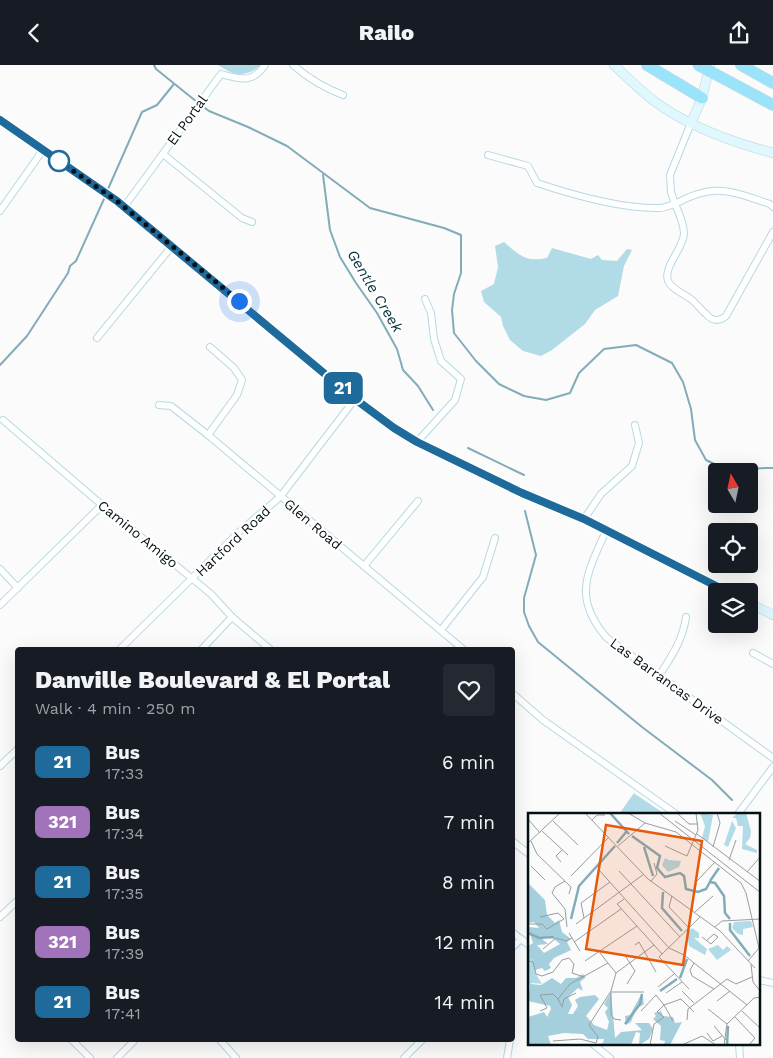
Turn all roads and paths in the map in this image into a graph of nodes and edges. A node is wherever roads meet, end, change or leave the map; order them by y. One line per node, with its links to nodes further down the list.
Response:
1 (265, 65): 16 (street, El Portal)
2 (293, 65): 9 (street)
3 (614, 65): 13 (main road)
4 (647, 65): 10 (highway)
5 (698, 65): 11 (highway, bridge)
6 (710, 65): 10 (main road)
7 (741, 65): 8 (highway)
8 (773, 83)
9 (343, 95)
10 (702, 98): 13 (main road)
11 (773, 105)
12 (0, 120): 14 (main road)
13 (691, 123): 15 (main road); 18 (street)
14 (43, 149): 19 (main road); 21 (street)
15 (773, 153)
16 (162, 154): 19 (street, El Portal); 22 (street)
17 (488, 155): 18 (street)
18 (675, 204): 20 (street); 23 (street)
19 (124, 207): 24 (main road)
20 (773, 207)
21 (0, 211)
22 (252, 222)
23 (773, 232)
24 (172, 246): 26 (street); 28 (main road)
25 (425, 299): 33 (street)
26 (97, 338)
27 (210, 347): 32 (street)
28 (355, 399): 33 (main road); 34 (street, Hartford Road)
29 (159, 405): 32 (street, Glen Road)
30 (3, 420): 36 (street, Camino Amigo)
31 (635, 425): 37 (street)
32 (208, 435): 34 (street, Glen Road)
33 (417, 442): 37 (main road)
34 (280, 497): 40 (street, Glen Road); 42 (street, Hartford Road)
35 (418, 501): 40 (street)
36 (102, 505): 42 (street, Camino Amigo); 44 (street)
37 (584, 519): 38 (main road)
38 (606, 531): 43 (main road); 57 (street, Las Barrancas Drive)
39 (495, 537): 50 (street)
40 (364, 567): 50 (street, Glen Road)
41 (0, 569): 44 (street)
42 (192, 578): 48 (street, Camino Amigo); 51 (street, Hartford Road)
43 (710, 583)
44 (18, 587): 45 (street)
45 (0, 605)
46 (758, 608): 47 (main road)
47 (773, 615)
48 (232, 617): 52 (street); 53 (street, Camino Amigo)
49 (686, 617): 57 (street)
50 (441, 630): 54 (street, Glen Road)
51 (122, 647)
52 (204, 647)
53 (267, 647)
54 (461, 647)
55 (753, 653): 56 (street)
56 (773, 665)
57 (659, 676): 60 (street, Las Barrancas Drive)
58 (515, 696): 63 (street)
59 (15, 752): 61 (street)
60 (773, 758)
61 (0, 766)
62 (773, 767): 64 (street)
63 (675, 813)
64 (739, 813)
65 (515, 843): 66 (street)
66 (528, 853)
67 (15, 903): 68 (street)
68 (0, 917)
69 (515, 934): 70 (street)
70 (521, 939): 71 (street); 72 (street)
71 (528, 944)
72 (515, 945)
73 (760, 980): 74 (street)
74 (773, 983)
75 (74, 1042): 82 (street)
76 (133, 1042): 83 (street)
77 (222, 1042): 84 (street)
78 (420, 1042): 85 (street)
79 (510, 1042): 86 (street)
80 (594, 1045): 87 (street)
81 (739, 1045): 88 (street)
82 (90, 1058)
83 (117, 1058)
84 (236, 1058)
85 (404, 1058)
86 (507, 1058)
87 (610, 1058)
88 (740, 1058)

